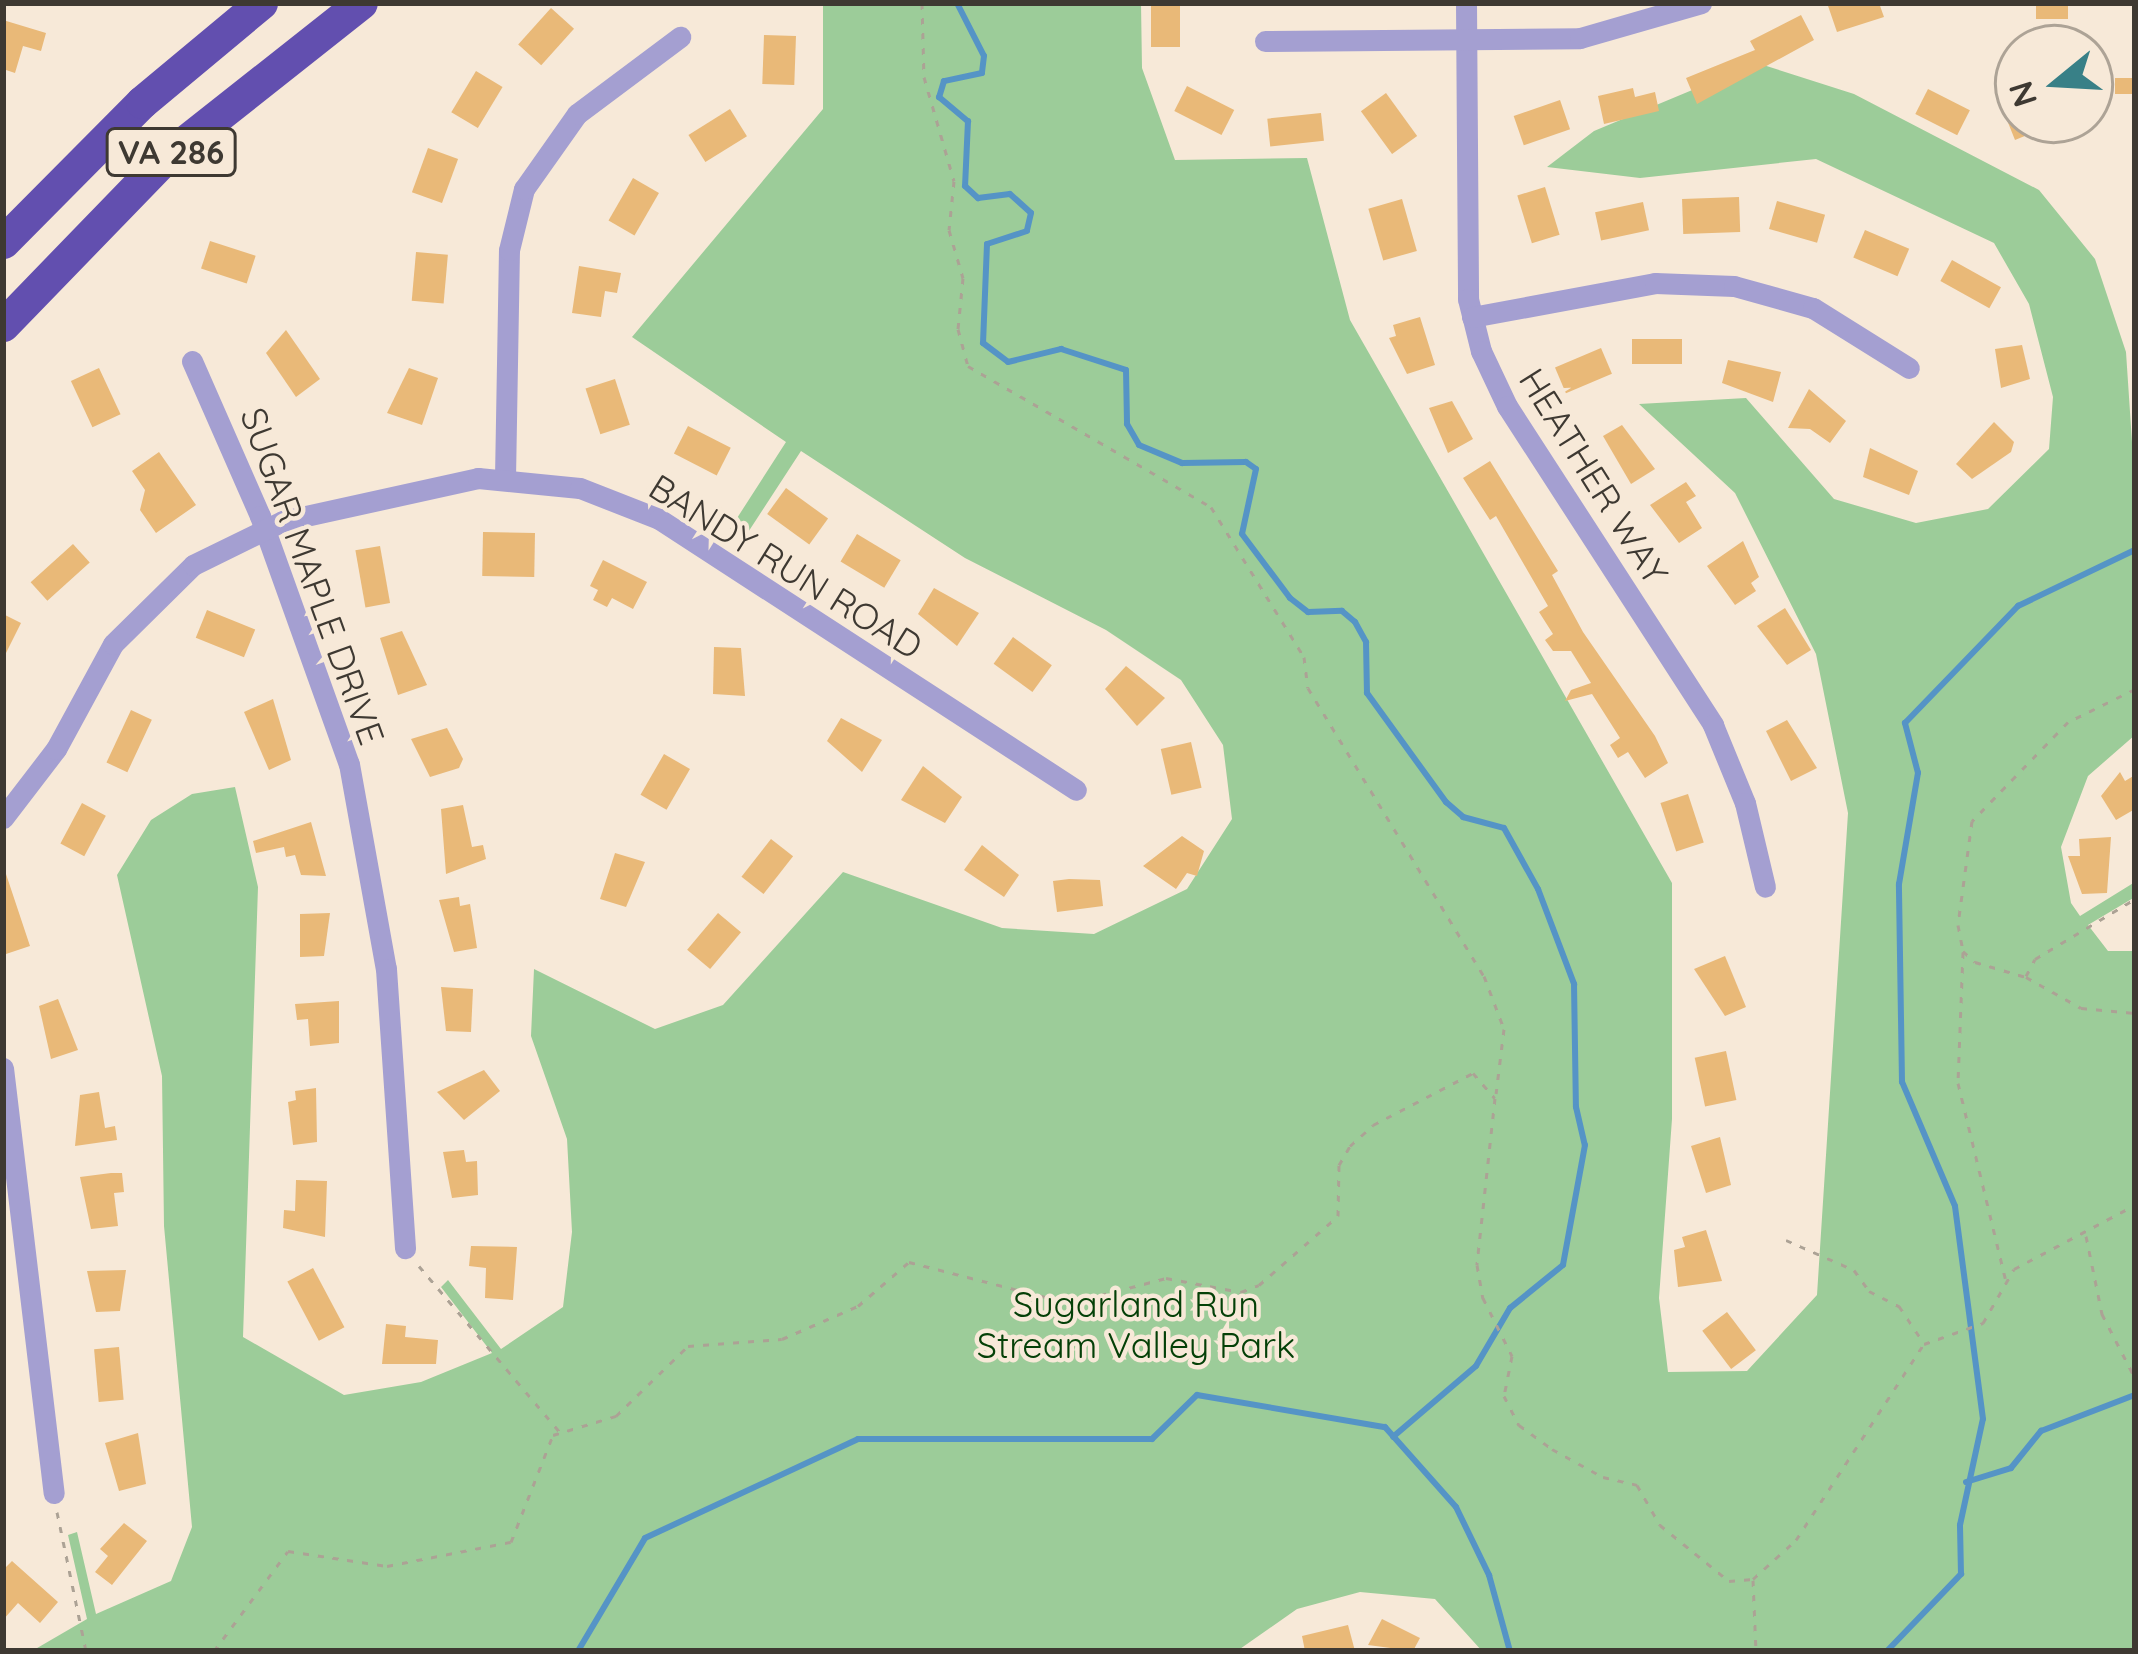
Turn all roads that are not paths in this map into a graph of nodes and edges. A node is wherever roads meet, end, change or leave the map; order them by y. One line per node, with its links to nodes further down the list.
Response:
1 (260, 3): 8 (highway, VA 286)
2 (362, 3): 10 (highway, VA 286)
3 (1466, 3): 6 (street, HEATHER WAY)
4 (1701, 3): 6 (street)
5 (680, 37): 13 (street)
6 (1466, 40): 7 (street); 9 (street, HEATHER WAY)
7 (1265, 41)
8 (3, 242)
9 (1472, 317): 12 (street); 17 (street, HEATHER WAY)
10 (3, 326)
11 (192, 362): 14 (street, SUGAR MAPLE DRIVE)
12 (1909, 368)
13 (505, 478): 14 (street, BANDY RUN ROAD); 15 (street, BANDY RUN ROAD)
14 (263, 529): 16 (street, BANDY RUN ROAD); 19 (street, SUGAR MAPLE DRIVE)
15 (1076, 790)
16 (3, 818)
17 (1765, 887)
18 (3, 1067): 20 (street)
19 (406, 1248)
20 (54, 1493)

